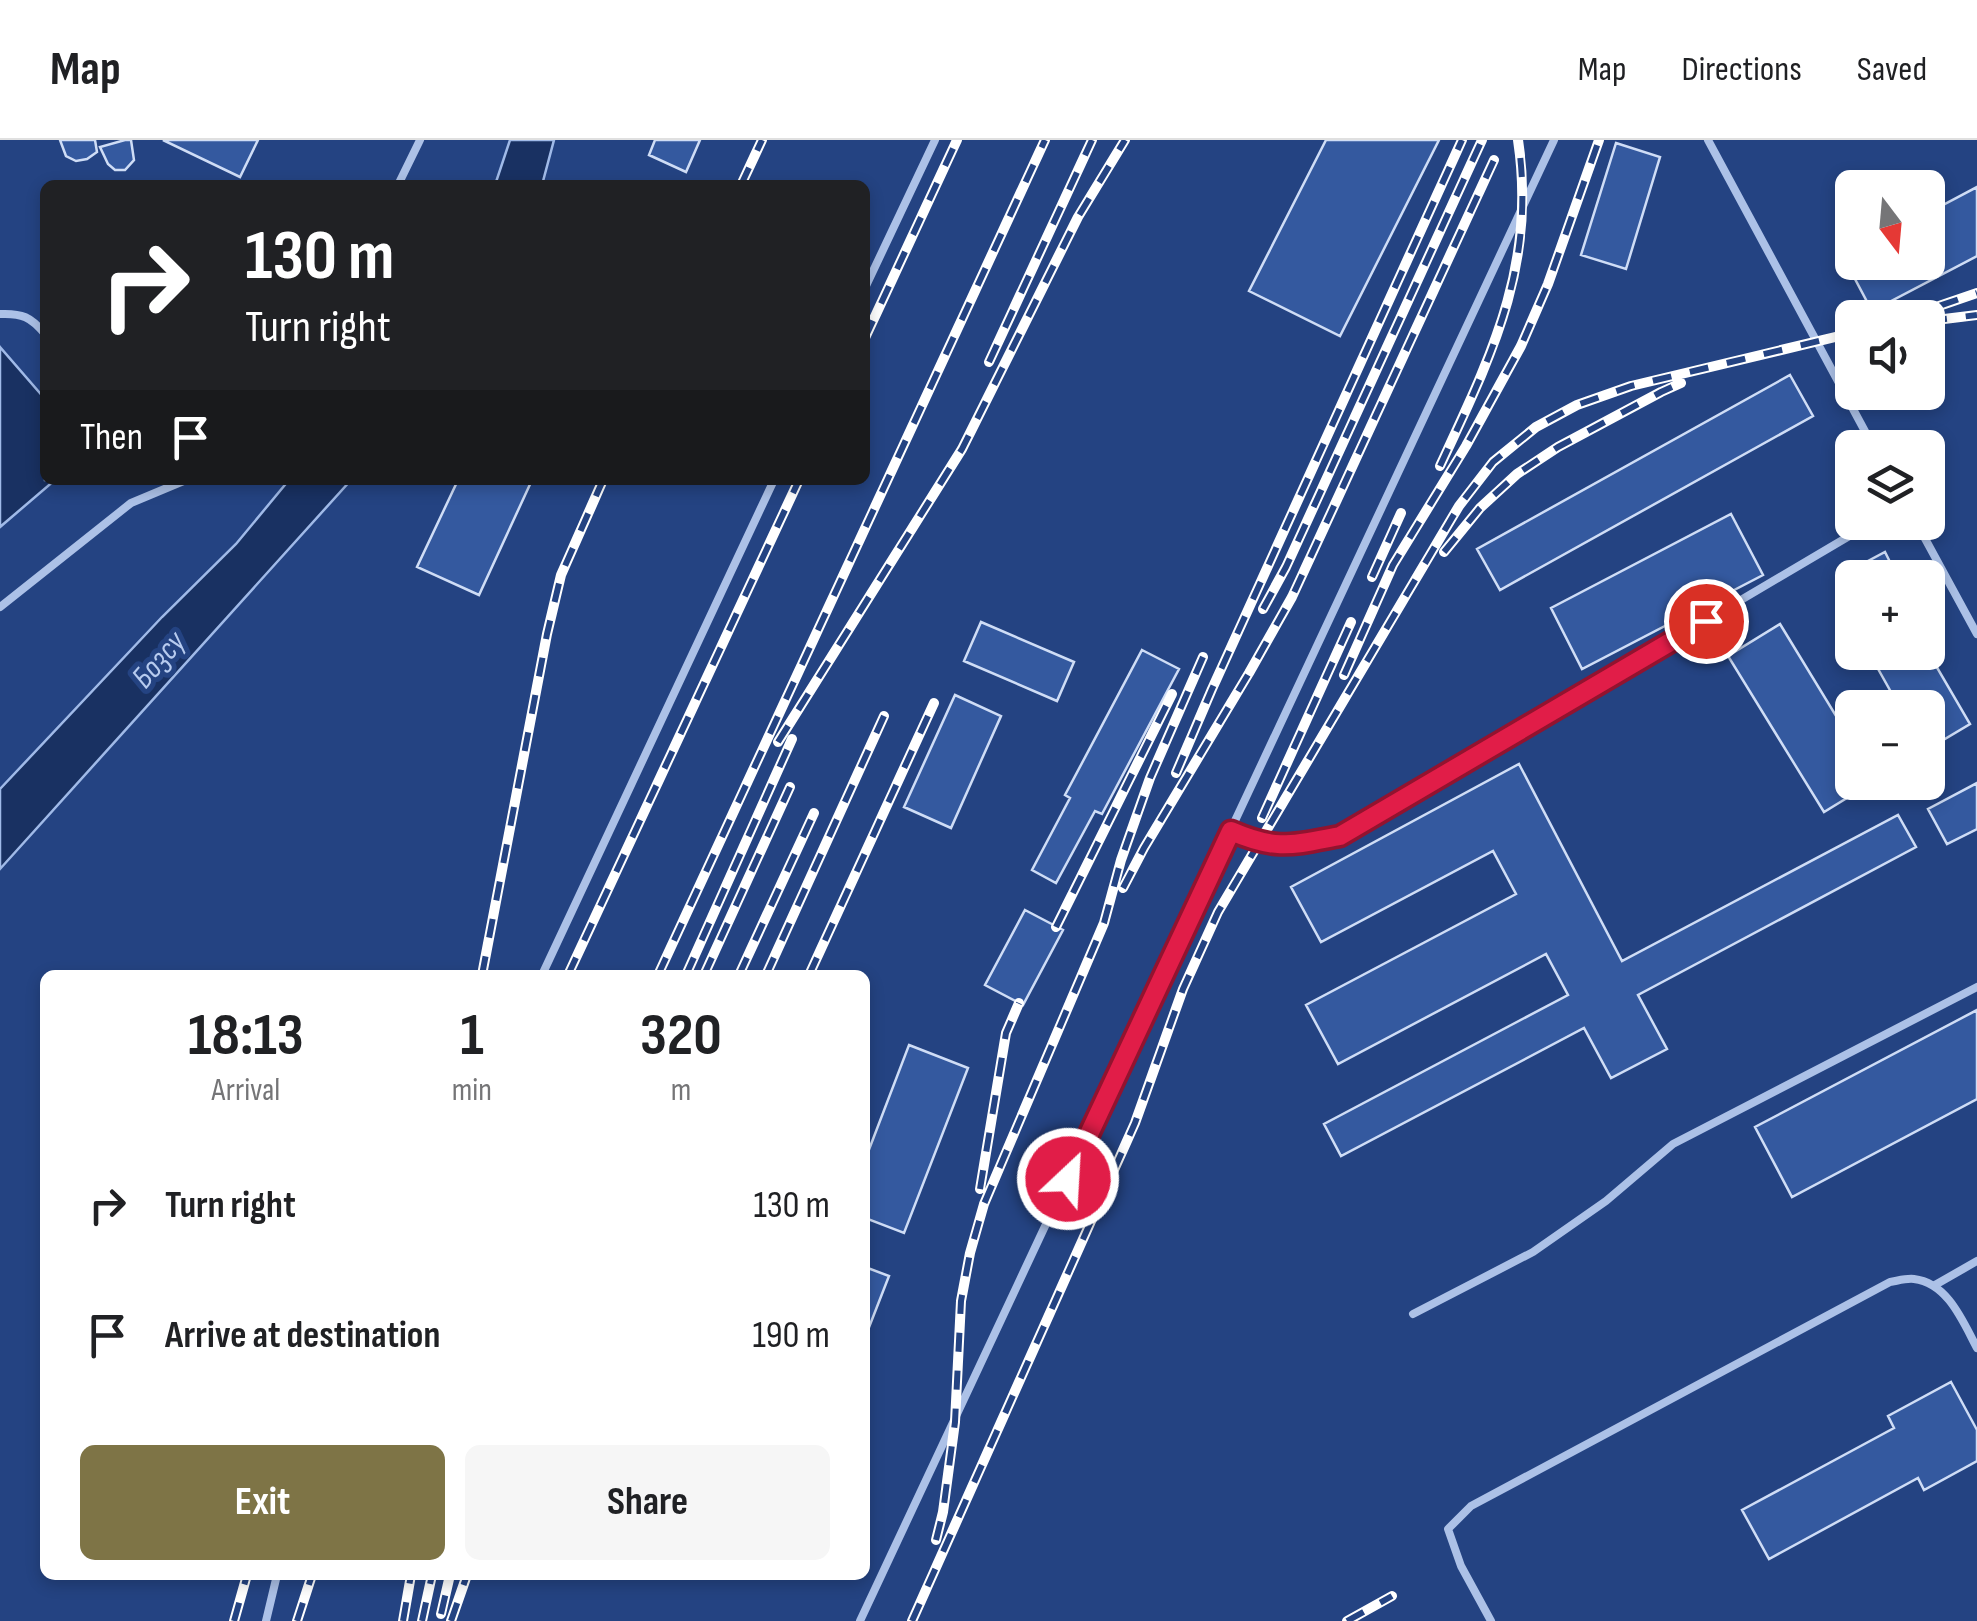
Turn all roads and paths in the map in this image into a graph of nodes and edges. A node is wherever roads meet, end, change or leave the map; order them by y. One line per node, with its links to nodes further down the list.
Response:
1 (420, 140): 5 (lane)
2 (935, 140): 6 (lane)
3 (1554, 140): 16 (lane)
4 (1708, 140): 9 (lane)
5 (400, 180)
6 (870, 277)
7 (0, 314): 8 (lane)
8 (40, 328)
9 (1864, 430)
10 (169, 485): 14 (lane)
11 (772, 485): 17 (lane)
12 (1842, 540): 16 (lane)
13 (1926, 540): 15 (lane)
14 (0, 607)
15 (1977, 634)
16 (1231, 831): 25 (lane)
17 (544, 970)
18 (1977, 987): 21 (lane)
19 (1977, 1261): 20 (lane)
20 (1935, 1285): 22 (lane); 26 (lane)
21 (1413, 1314)
22 (1977, 1348)
23 (276, 1580): 24 (lane)
24 (266, 1621)
25 (860, 1621)
26 (1491, 1621)

